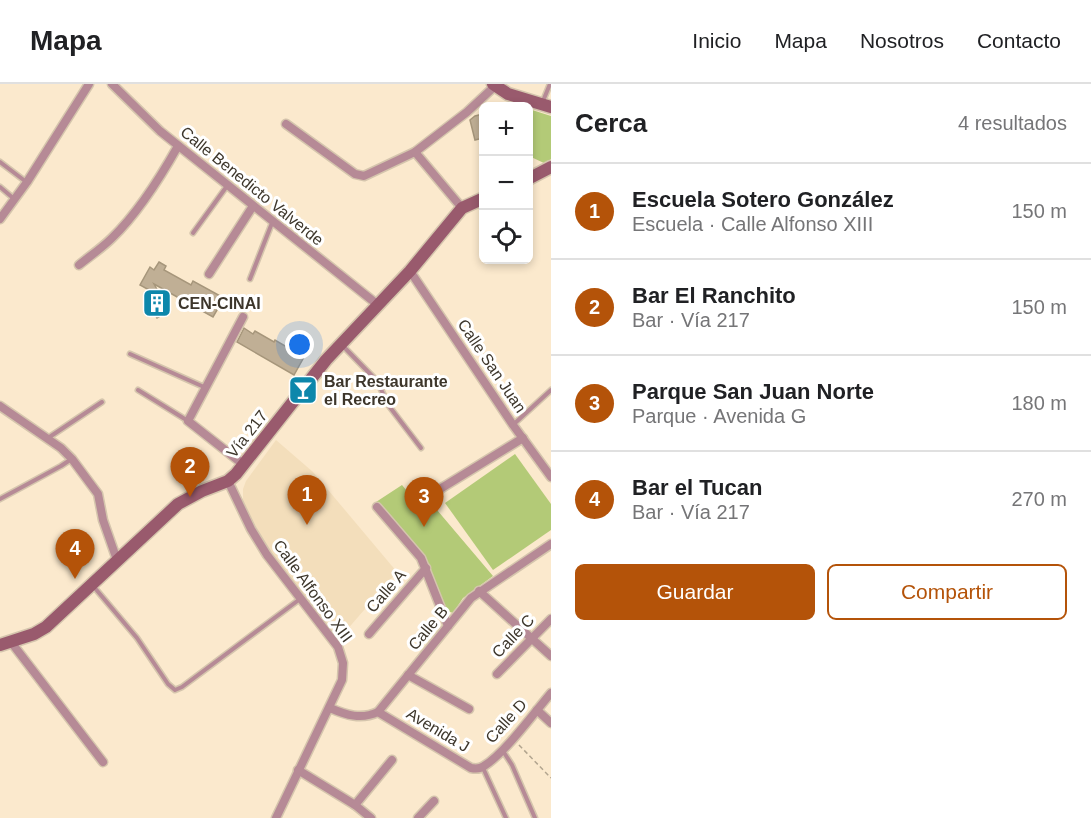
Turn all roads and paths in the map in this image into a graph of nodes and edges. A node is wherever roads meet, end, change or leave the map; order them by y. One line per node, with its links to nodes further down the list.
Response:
1 (89, 84): 12 (street)
2 (112, 84): 7 (street, Calle Benedicto Valverde)
3 (550, 84): 5 (lane)
4 (494, 85): 5 (main road); 8 (street)
5 (546, 106)
6 (286, 124): 8 (street)
7 (178, 146): 13 (street, Calle Benedicto Valverde); 22 (street)
8 (416, 153): 18 (street)
9 (0, 162): 12 (lane)
10 (551, 167): 11 (main road)
11 (533, 176)
12 (27, 182): 15 (street)
13 (227, 185): 17 (street, Calle Benedicto Valverde); 21 (lane)
14 (0, 187): 15 (lane)
15 (13, 198): 19 (street)
16 (479, 200): 18 (main road, Vía 217)
17 (253, 206): 20 (street, Calle Benedicto Valverde); 24 (street)
18 (462, 208): 23 (main road, Vía 217)
19 (0, 219)
20 (272, 222): 25 (lane); 26 (street, Calle Benedicto Valverde)
21 (193, 233)
22 (79, 265)
23 (410, 271): 26 (main road, Vía 217); 36 (street, Calle San Juan)
24 (209, 274)
25 (250, 279)
26 (378, 305): 28 (main road, Vía 217)
27 (243, 317): 30 (street)
28 (341, 344): 39 (lane); 41 (main road, Vía 217)
29 (130, 354): 30 (lane)
30 (204, 387): 35 (street)
31 (138, 390): 35 (lane)
32 (551, 390): 36 (lane)
33 (102, 402): 38 (lane)
34 (0, 406): 38 (street)
35 (188, 421): 41 (street)
36 (513, 426): 37 (street, Calle San Juan)
37 (523, 438): 42 (street, Calle San Juan); 44 (street)
38 (47, 439): 40 (street)
39 (422, 448)
40 (72, 459): 45 (lane); 48 (street)
41 (244, 465): 43 (main road, Vía 217)
42 (551, 477)
43 (228, 482): 48 (main road, Vía 217); 52 (street, Calle Alfonso XIII)
44 (432, 498)
45 (0, 499)
46 (377, 507): 49 (street)
47 (551, 544): 51 (street, Calle B)
48 (117, 560): 50 (main road, Vía 217)
49 (426, 568): 54 (street); 55 (street, Calle A)
50 (92, 584): 52 (lane); 57 (main road, Vía 217)
51 (479, 591): 54 (street, Calle B); 56 (street)
52 (301, 598): 62 (street, Calle Alfonso XIII)
53 (551, 619): 56 (street, Calle C)
54 (448, 626): 60 (street, Calle B)
55 (369, 634)
56 (530, 639): 58 (street); 59 (street, Calle C)
57 (5, 644): 70 (street)
58 (551, 656)
59 (497, 674)
60 (408, 675): 63 (street); 65 (street, Calle B)
61 (551, 693): 64 (street, Calle D)
62 (330, 708): 65 (street); 72 (street, Calle Alfonso XIII)
63 (469, 709)
64 (537, 710): 66 (street); 67 (street, Calle D)
65 (378, 712): 71 (street, Avenida J)
66 (551, 723)
67 (512, 738): 68 (street, Calle D); 73 (path)
68 (502, 750): 71 (street, Calle D); 80 (lane)
69 (392, 760): 75 (street)
70 (103, 762)
71 (483, 768): 79 (lane)
72 (297, 770): 75 (street); 76 (street, Calle Alfonso XIII)
73 (551, 778)
74 (434, 801): 78 (street)
75 (354, 805): 77 (street)
76 (276, 818)
77 (371, 818)
78 (418, 818)
79 (506, 818)
80 (535, 818)

